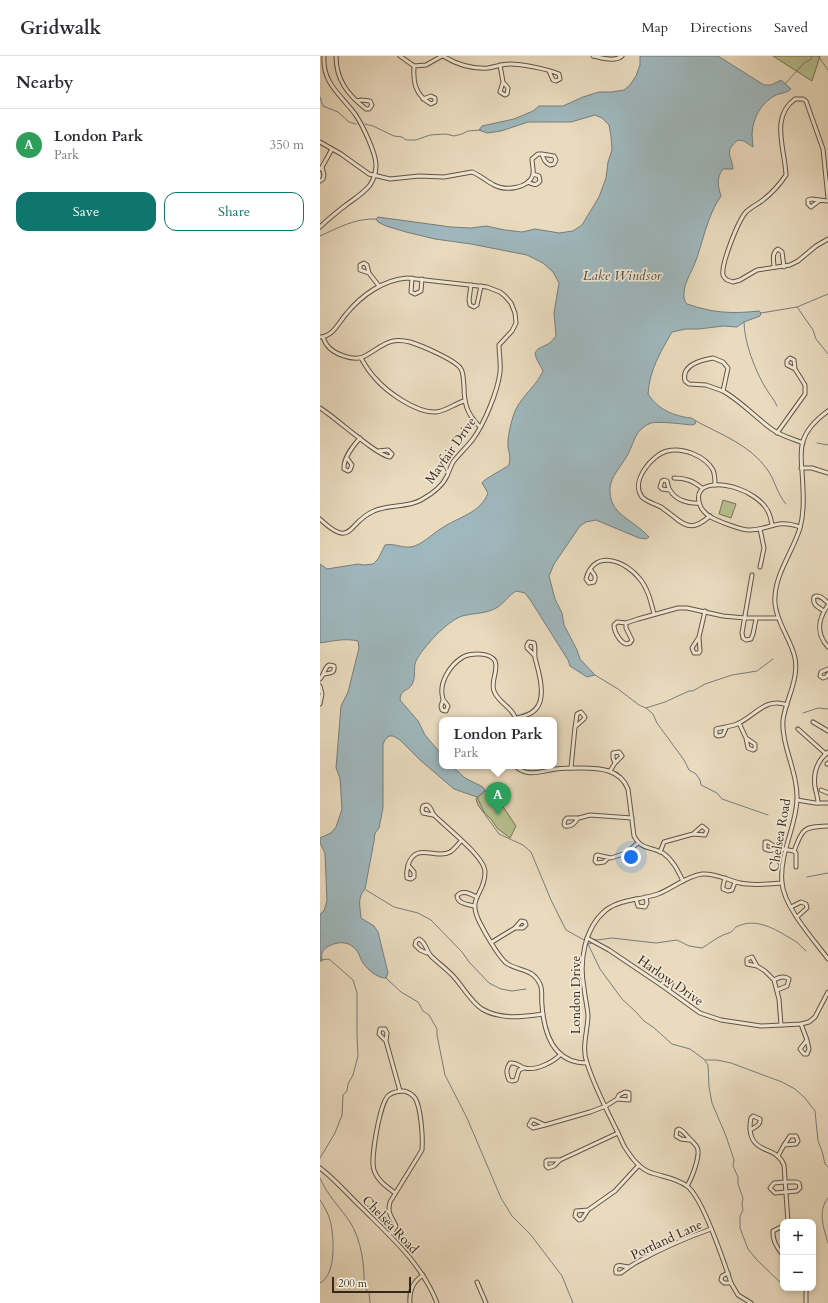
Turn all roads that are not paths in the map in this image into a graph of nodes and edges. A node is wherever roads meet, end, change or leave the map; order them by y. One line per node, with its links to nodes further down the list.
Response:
1 (324, 56): 18 (street)
2 (336, 56): 12 (street)
3 (400, 56): 8 (street)
4 (442, 56): 7 (street); 8 (street)
5 (593, 56): 6 (street)
6 (622, 56)
7 (500, 65): 9 (street); 10 (street)
8 (414, 66): 11 (street)
9 (549, 71)
10 (503, 82)
11 (423, 99)
12 (357, 101): 12 (street)
13 (320, 142): 14 (street)
14 (332, 149): 16 (street); 18 (street)
15 (542, 154): 15 (street); 17 (street)
16 (321, 168): 19 (street)
17 (533, 174): 20 (street); 20 (street)
18 (374, 176): 20 (street); 25 (street)
19 (320, 181)
20 (528, 182)
21 (828, 191): 22 (street); 27 (street)
22 (828, 198)
23 (820, 200): 24 (street)
24 (828, 201)
25 (320, 227)
26 (828, 239): 28 (street)
27 (774, 267): 28 (street); 28 (street)
28 (784, 267)
29 (369, 273): 33 (street)
30 (412, 278): 31 (street, Mayfair Drive); 31 (street); 33 (street, Mayfair Drive)
31 (422, 279): 32 (street, Mayfair Drive)
32 (471, 285): 34 (street, Mayfair Drive); 34 (street)
33 (379, 286): 35 (street, Mayfair Drive)
34 (481, 286): 42 (street, Mayfair Drive)
35 (322, 337): 36 (street)
36 (361, 358): 39 (street); 39 (street)
37 (795, 369): 43 (street)
38 (723, 391): 38 (street); 43 (street)
39 (464, 401): 42 (street)
40 (320, 409): 44 (street)
41 (828, 412): 45 (street, Chelsea Road)
42 (480, 427): 56 (street, Mayfair Drive)
43 (777, 433): 45 (street)
44 (360, 438): 46 (street); 47 (street)
45 (802, 442): 48 (street, Chelsea Road)
46 (378, 452)
47 (347, 458)
48 (802, 468): 49 (street); 58 (street, Chelsea Road)
49 (828, 473)
50 (674, 478): 52 (street)
51 (715, 485): 52 (street); 55 (street); 57 (street)
52 (702, 488): 54 (street)
53 (669, 490): 54 (street)
54 (699, 504): 55 (street)
55 (710, 516): 59 (street)
56 (320, 519)
57 (772, 525): 58 (street); 59 (street)
58 (800, 527): 68 (street, Chelsea Road)
59 (760, 529): 60 (street)
60 (760, 567)
61 (591, 570): 66 (street)
62 (752, 575): 67 (street)
63 (828, 604): 65 (street); 65 (street)
64 (705, 611): 66 (street); 67 (street); 71 (street)
65 (824, 611): 72 (street)
66 (654, 614): 70 (street)
67 (744, 618): 69 (street); 69 (street)
68 (778, 618): 69 (street); 81 (street, Chelsea Road)
69 (756, 619)
70 (626, 623): 70 (street)
71 (699, 637): 71 (street)
72 (828, 647)
73 (535, 656): 83 (street)
74 (828, 669): 76 (street)
75 (324, 674): 77 (street)
76 (828, 674)
77 (320, 679)
78 (320, 686): 80 (street)
79 (443, 700): 82 (street)
80 (320, 704)
81 (787, 705): 85 (street); 100 (street, Chelsea Road)
82 (515, 717)
83 (521, 717)
84 (813, 722): 89 (street)
85 (739, 723): 87 (street); 90 (street)
86 (575, 728): 86 (street); 93 (street)
87 (726, 728)
88 (798, 729): 91 (street)
89 (828, 731)
90 (746, 738)
91 (827, 752): 101 (street)
92 (614, 764): 97 (street)
93 (571, 768): 96 (street); 97 (street)
94 (518, 769): 95 (street)
95 (556, 769)
96 (557, 769)
97 (610, 771): 105 (street)
98 (821, 790): 99 (street)
99 (828, 793)
100 (797, 800): 101 (street); 111 (street, Chelsea Road)
101 (817, 803): 102 (street)
102 (828, 803)
103 (433, 815): 108 (street)
104 (578, 818): 105 (street)
105 (632, 818): 109 (street)
106 (828, 826): 112 (street)
107 (693, 834): 113 (street)
108 (461, 841): 115 (street); 121 (street)
109 (638, 843): 113 (street); 114 (street)
110 (777, 848): 111 (street)
111 (786, 850): 112 (street); 120 (street, Chelsea Road)
112 (794, 851): 116 (street)
113 (660, 852): 118 (street)
114 (608, 858)
115 (408, 865)
116 (796, 867)
117 (725, 878): 118 (street, London Drive); 119 (street, London Drive); 119 (street)
118 (683, 881): 122 (street, London Drive)
119 (735, 882): 120 (street, London Drive)
120 (782, 882): 125 (street, Chelsea Road)
121 (477, 897): 124 (street); 124 (street)
122 (646, 897): 123 (street, London Drive); 123 (street)
123 (636, 899): 128 (street, London Drive)
124 (474, 906): 129 (street)
125 (791, 907): 126 (street, Chelsea Road); 126 (street)
126 (797, 917): 131 (street, Chelsea Road)
127 (515, 928): 129 (street)
128 (587, 938): 134 (street, Harlow Drive); 144 (street, London Drive)
129 (492, 942): 138 (street)
130 (427, 953): 130 (street); 138 (street)
131 (828, 959)
132 (757, 966): 133 (street)
133 (774, 980): 136 (street); 136 (street)
134 (661, 985): 135 (street, Harlow Drive); 135 (street)
135 (669, 990): 140 (street, Harlow Drive)
136 (778, 990): 140 (street)
137 (828, 992): 139 (street)
138 (543, 1014): 143 (street)
139 (801, 1024): 140 (street, Harlow Drive); 141 (street)
140 (781, 1025)
141 (807, 1040)
142 (386, 1041): 146 (street)
143 (560, 1055): 144 (street); 145 (street)
144 (586, 1063): 148 (street, London Drive)
145 (524, 1068): 145 (street)
146 (400, 1092): 160 (street); 160 (street)
147 (617, 1099): 148 (street)
148 (606, 1106): 149 (street); 151 (street, London Drive)
149 (544, 1125): 149 (street)
150 (750, 1130): 150 (street); 154 (street)
151 (618, 1133): 155 (street); 156 (street, London Drive)
152 (689, 1140): 152 (street); 159 (street)
153 (784, 1145): 153 (street); 154 (street)
154 (778, 1156): 158 (street)
155 (560, 1160): 155 (street)
156 (639, 1165): 159 (street, London Drive); 162 (street)
157 (320, 1168): 166 (street, Chelsea Road)
158 (785, 1182): 161 (street); 161 (street); 161 (street)
159 (687, 1186): 165 (street, London Drive)
160 (395, 1192): 166 (street)
161 (786, 1192): 163 (street)
162 (588, 1210): 162 (street)
163 (788, 1219)
164 (780, 1228): 167 (street)
165 (710, 1229): 168 (street, Portland Lane); 169 (street, London Drive)
166 (389, 1235): 170 (street, Chelsea Road)
167 (780, 1252)
168 (629, 1267)
169 (728, 1273): 172 (street, London Drive); 172 (street)
170 (423, 1275): 174 (street); 175 (street, Chelsea Road)
171 (477, 1282): 176 (street)
172 (731, 1283): 177 (street, London Drive)
173 (806, 1291): 178 (street)
174 (410, 1303)
175 (437, 1303)
176 (486, 1303)
177 (749, 1303)
178 (806, 1303)

